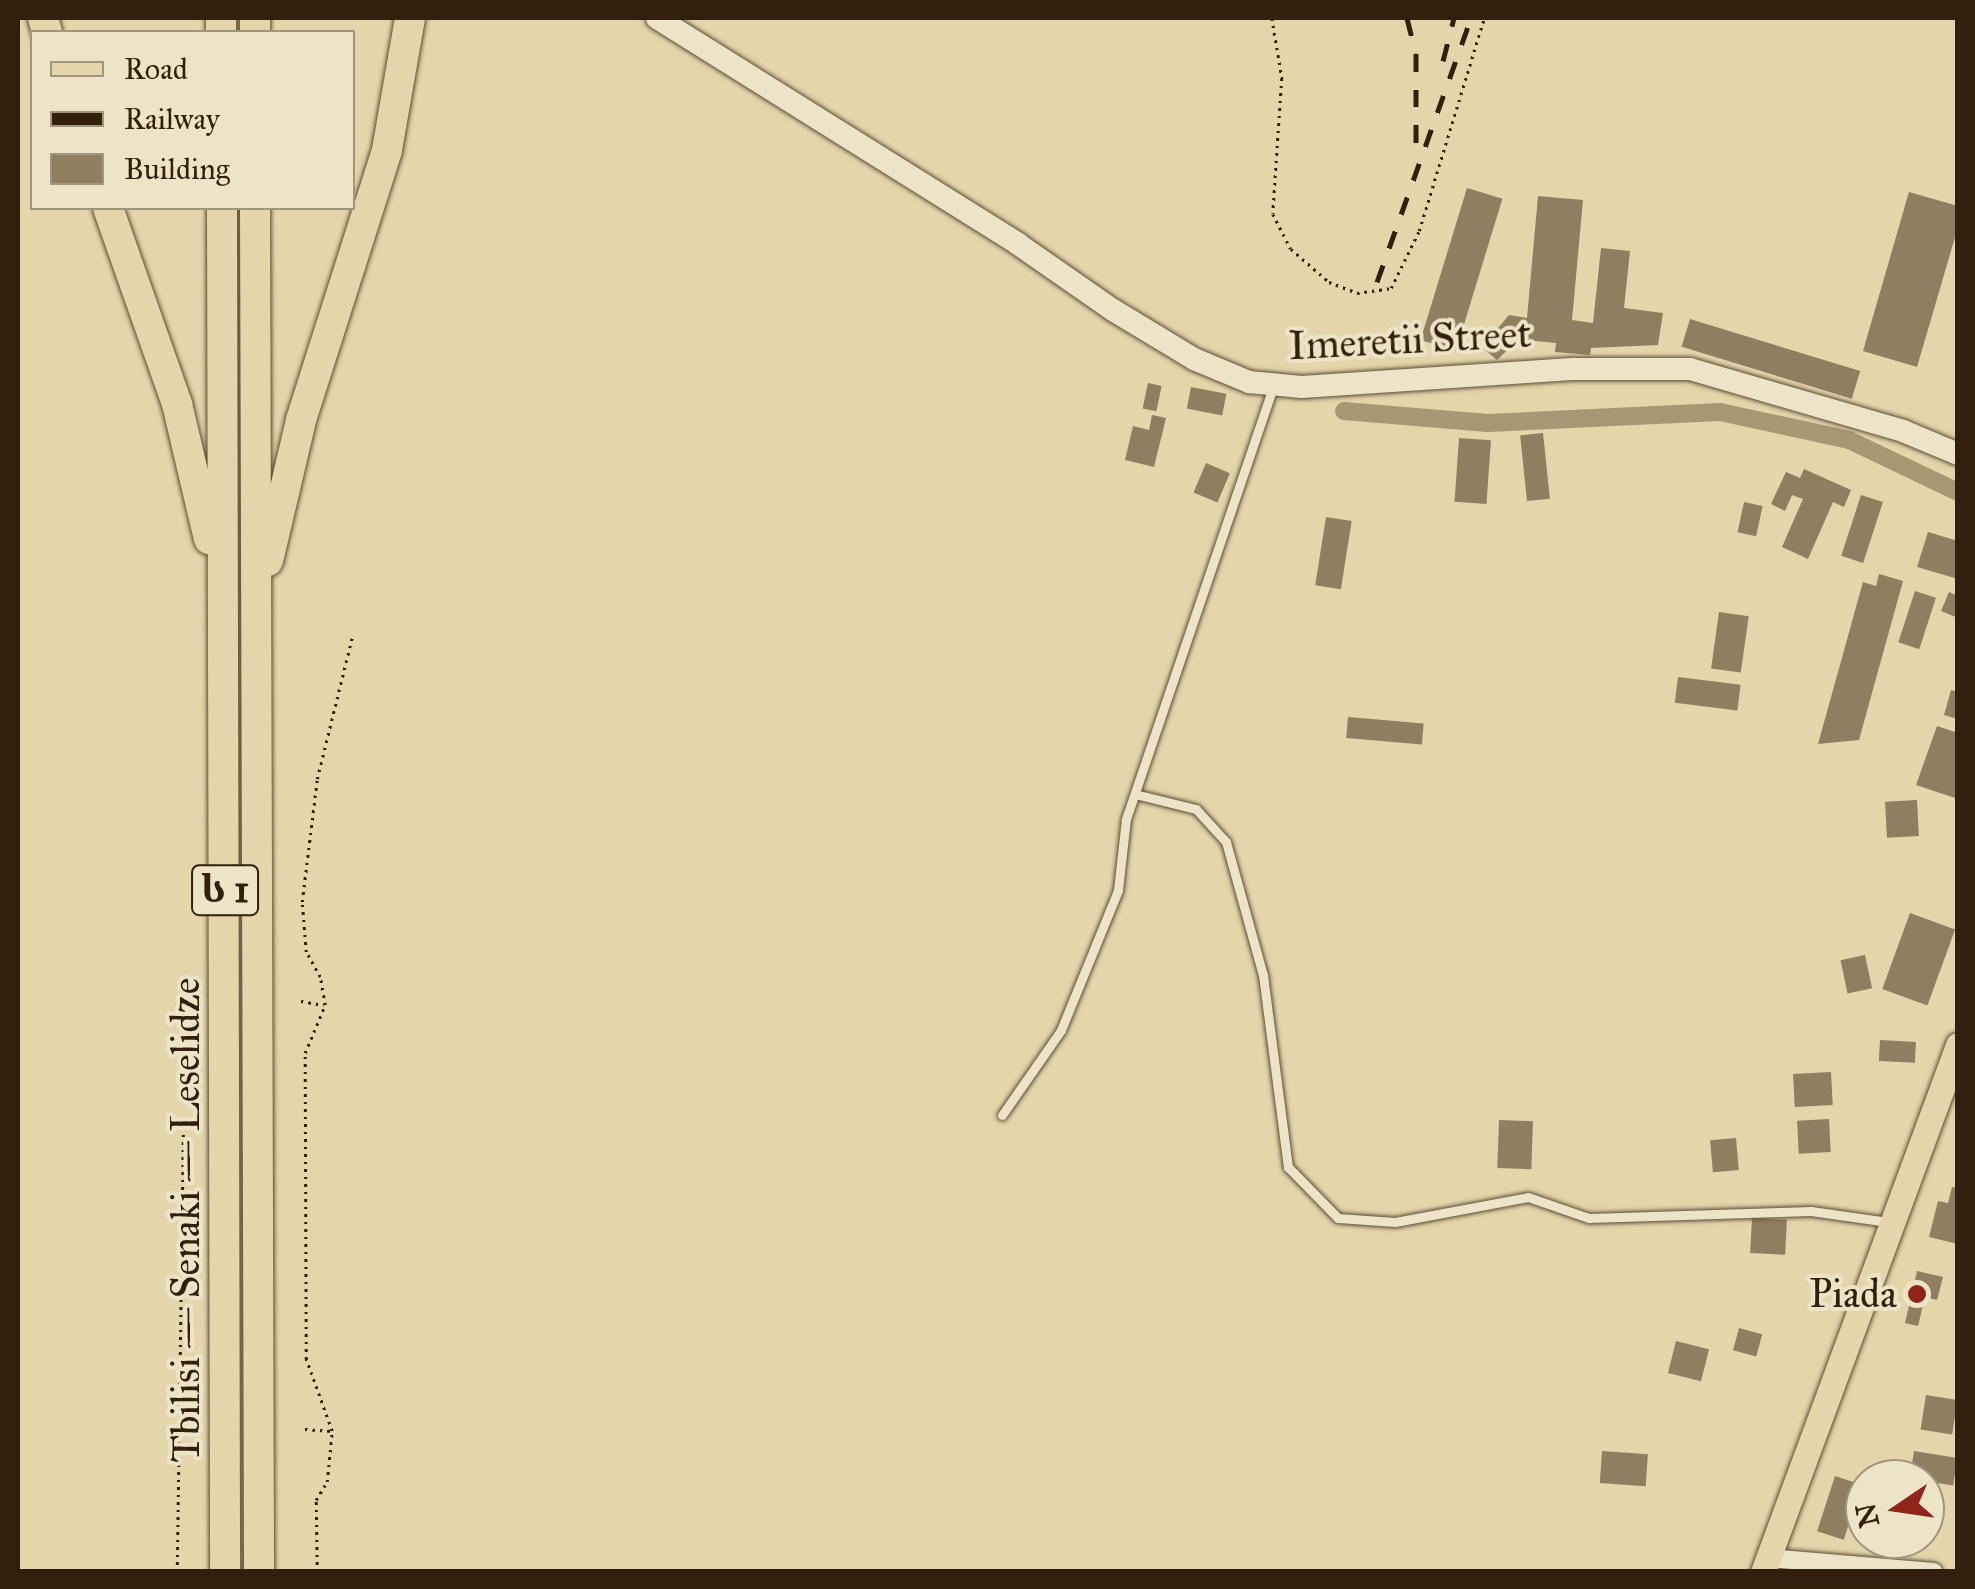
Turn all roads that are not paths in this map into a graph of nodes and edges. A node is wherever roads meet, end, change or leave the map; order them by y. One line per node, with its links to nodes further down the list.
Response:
1 (410, 18): 8 (highway)
2 (658, 18): 6 (main road, Imeretii Street)
3 (109, 210): 9 (highway)
4 (222, 210): 9 (highway, Tbilisi — Senaki — Leselidze / ს 1)
5 (255, 210): 8 (highway, Tbilisi — Senaki — Leselidze / ს 1)
6 (1274, 384): 7 (main road, Imeretii Street); 10 (lane)
7 (1958, 454)
8 (256, 613): 16 (highway, Tbilisi — Senaki — Leselidze / ს 1)
9 (222, 624): 15 (highway, Tbilisi — Senaki — Leselidze / ს 1)
10 (1135, 794): 12 (lane); 13 (lane)
11 (1958, 1045): 13 (main road)
12 (1002, 1115)
13 (1890, 1222): 14 (main road)
14 (1766, 1565): 17 (street)
15 (225, 1572)
16 (259, 1572)
17 (1933, 1572)

